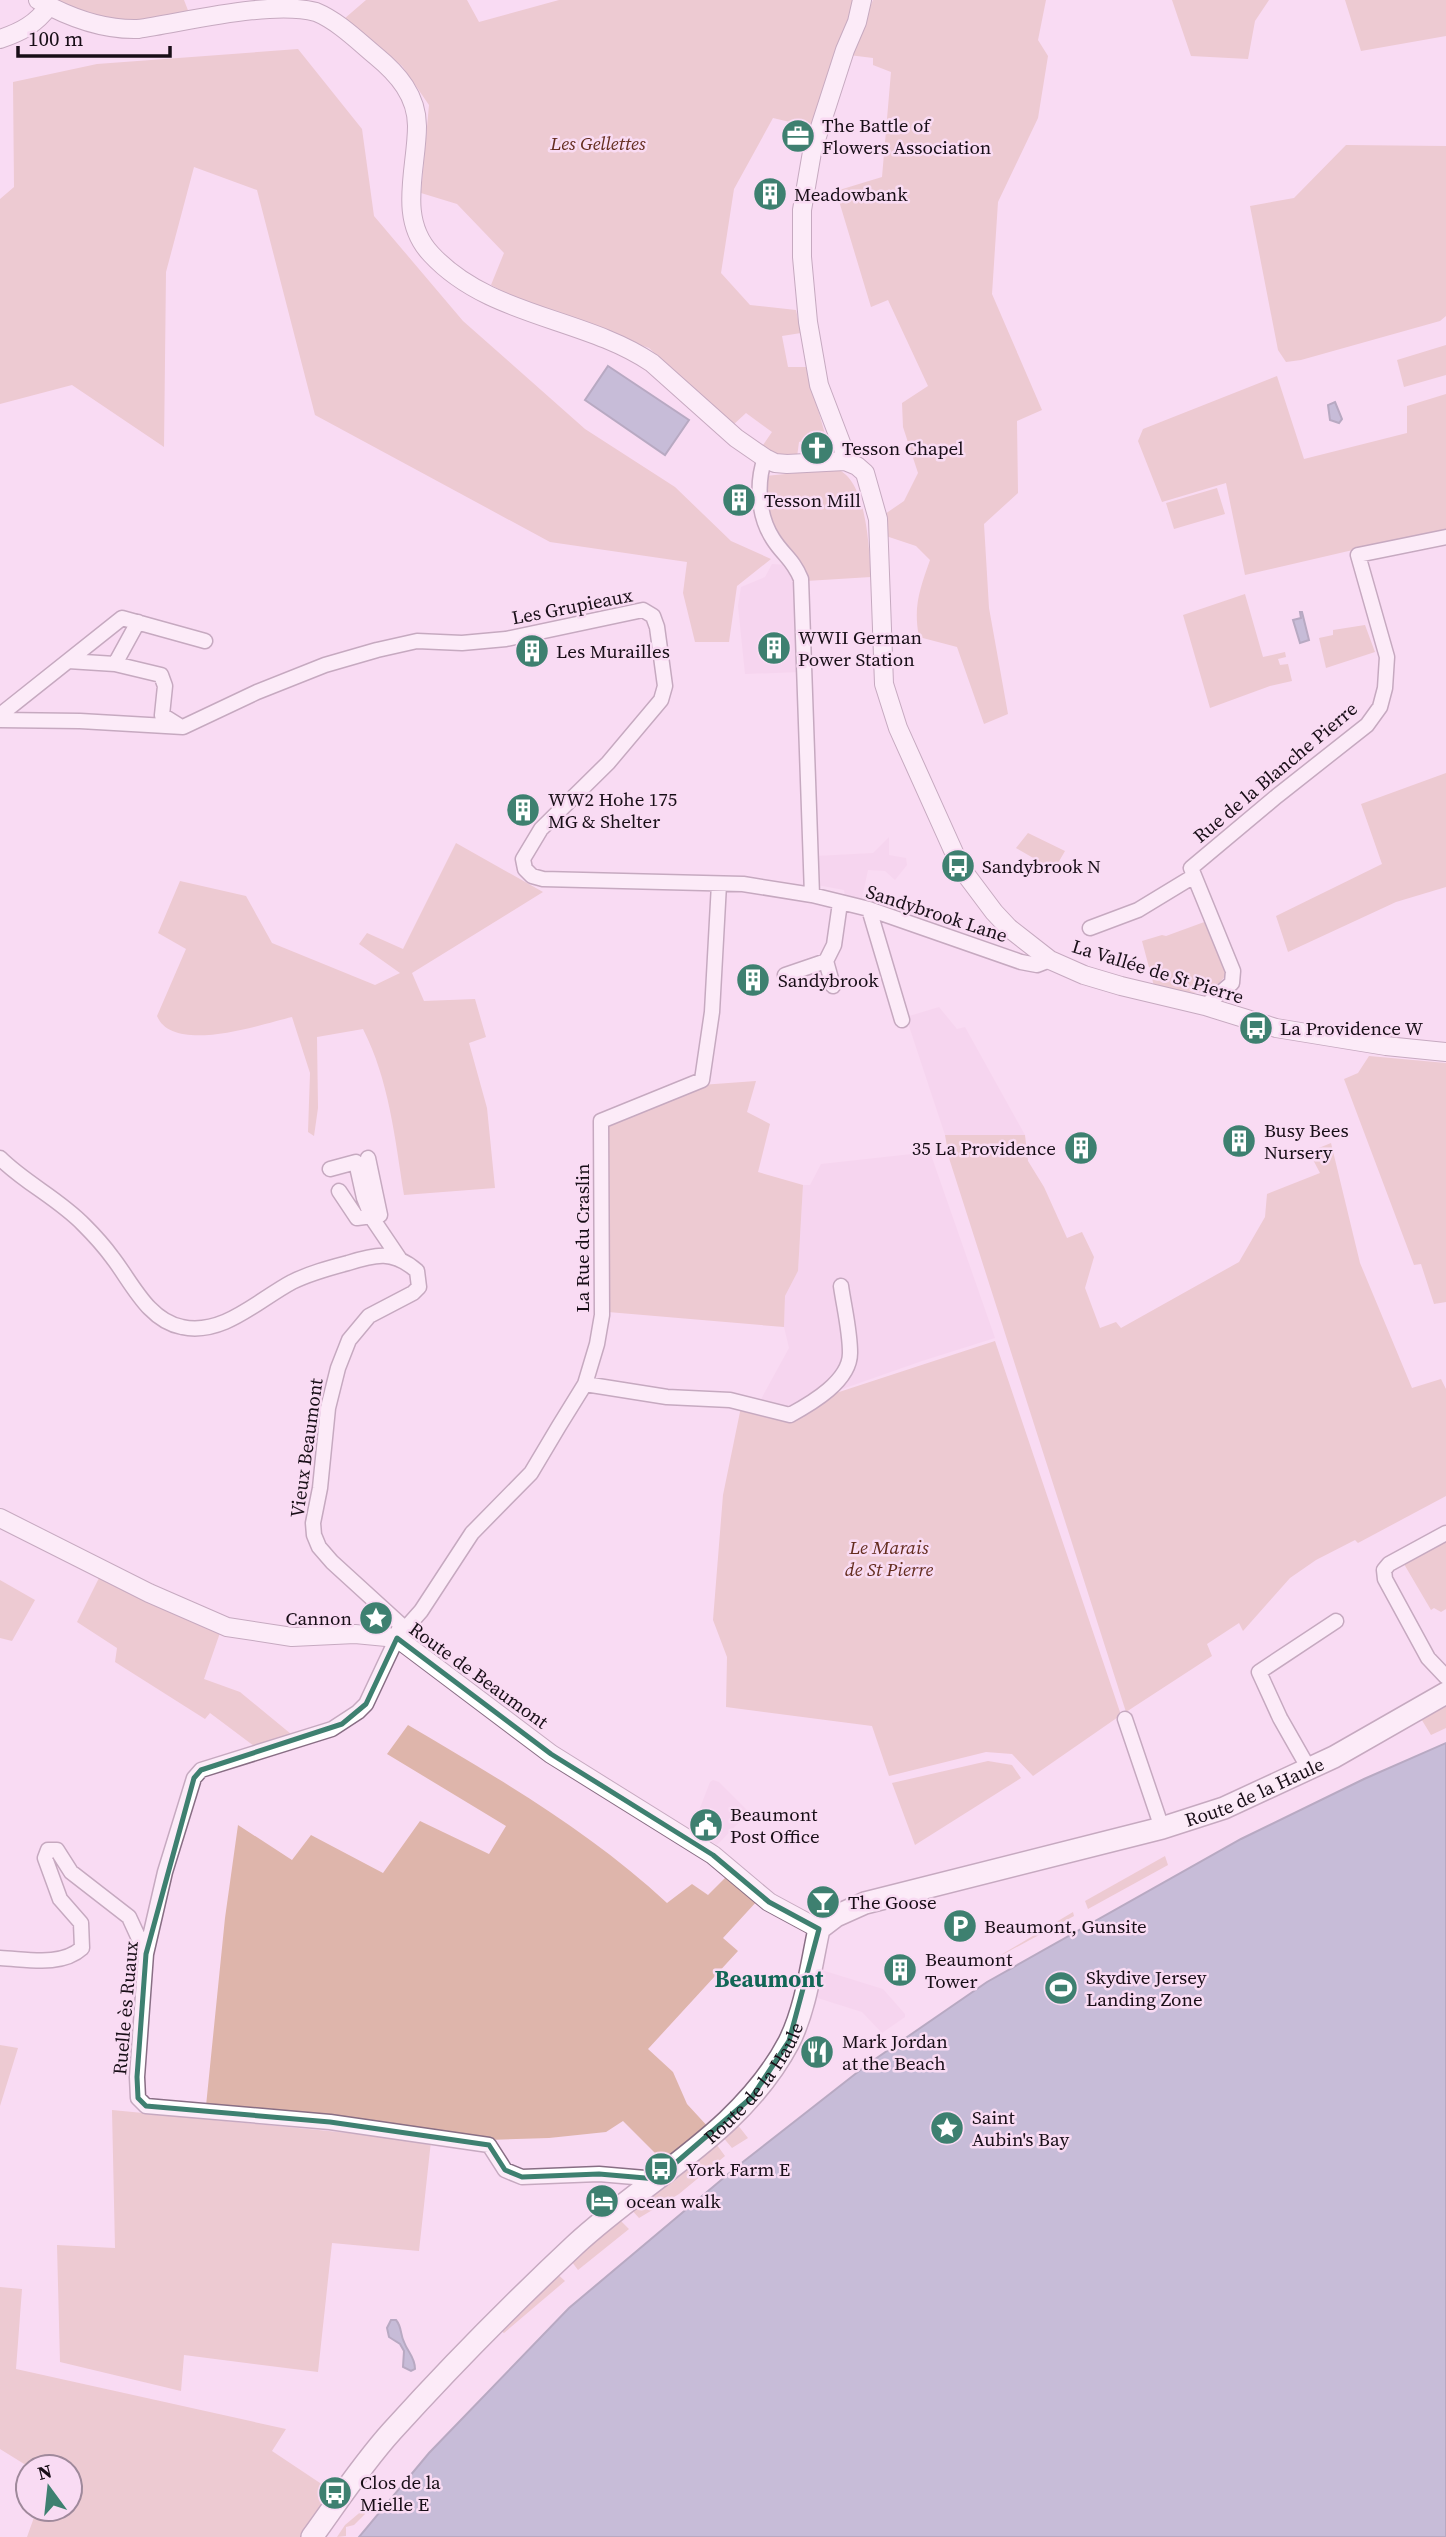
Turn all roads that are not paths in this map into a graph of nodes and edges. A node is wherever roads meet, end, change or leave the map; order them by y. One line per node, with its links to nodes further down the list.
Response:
1 (862, 0): 5 (main road)
2 (43, 3): 3 (main road); 4 (main road)
3 (0, 40)
4 (765, 458): 5 (main road); 15 (street)
5 (845, 461): 19 (main road, La Vallée de St Pierre)
6 (1446, 537): 13 (street, Rue de la Blanche Pierre)
7 (138, 622): 8 (street); 9 (street); 10 (street)
8 (205, 641)
9 (68, 661): 10 (street); 11 (street)
10 (115, 664): 12 (street)
11 (0, 718): 12 (street, Les Grupieaux)
12 (183, 727): 14 (street, Les Grupieaux)
13 (1194, 876): 18 (street); 23 (street)
14 (719, 884): 15 (street, Les Grupieaux); 33 (street, La Rue du Craslin)
15 (812, 895): 16 (street, Sandybrook Lane)
16 (840, 903): 17 (street, Sandybrook Lane); 20 (street)
17 (869, 909): 19 (street, Sandybrook Lane); 24 (street)
18 (1090, 928)
19 (1051, 960): 23 (main road, La Vallée de St Pierre)
20 (827, 961): 21 (street); 22 (street)
21 (785, 975)
22 (833, 986)
23 (1205, 1006): 25 (main road, La Vallée de St Pierre)
24 (902, 1020)
25 (1446, 1052)
26 (0, 1158): 31 (street)
27 (368, 1158): 30 (street)
28 (330, 1169): 30 (street)
29 (339, 1191): 30 (street)
30 (372, 1218): 31 (street)
31 (399, 1258): 37 (street, Vieux Beaumont)
32 (841, 1286): 33 (street)
33 (585, 1384): 37 (street, La Rue du Craslin)
34 (0, 1518): 37 (main road, Route de Beaumont)
35 (1446, 1533): 38 (street)
36 (1336, 1621): 41 (street)
37 (397, 1637): 43 (main road, Route de Beaumont); 44 (street, Ruelle ès Ruaux)
38 (1446, 1677)
39 (1446, 1693): 41 (highway, Route de la Haule)
40 (1125, 1718): 42 (street)
41 (1309, 1769): 42 (highway, Route de la Haule)
42 (1163, 1828): 43 (highway, Route de la Haule)
43 (819, 1929): 46 (highway, Route de la Haule)
44 (146, 1954): 45 (street); 46 (street, Ruelle ès Ruaux)
45 (0, 1958)
46 (657, 2179): 47 (highway, Route de la Haule)
47 (312, 2537)

